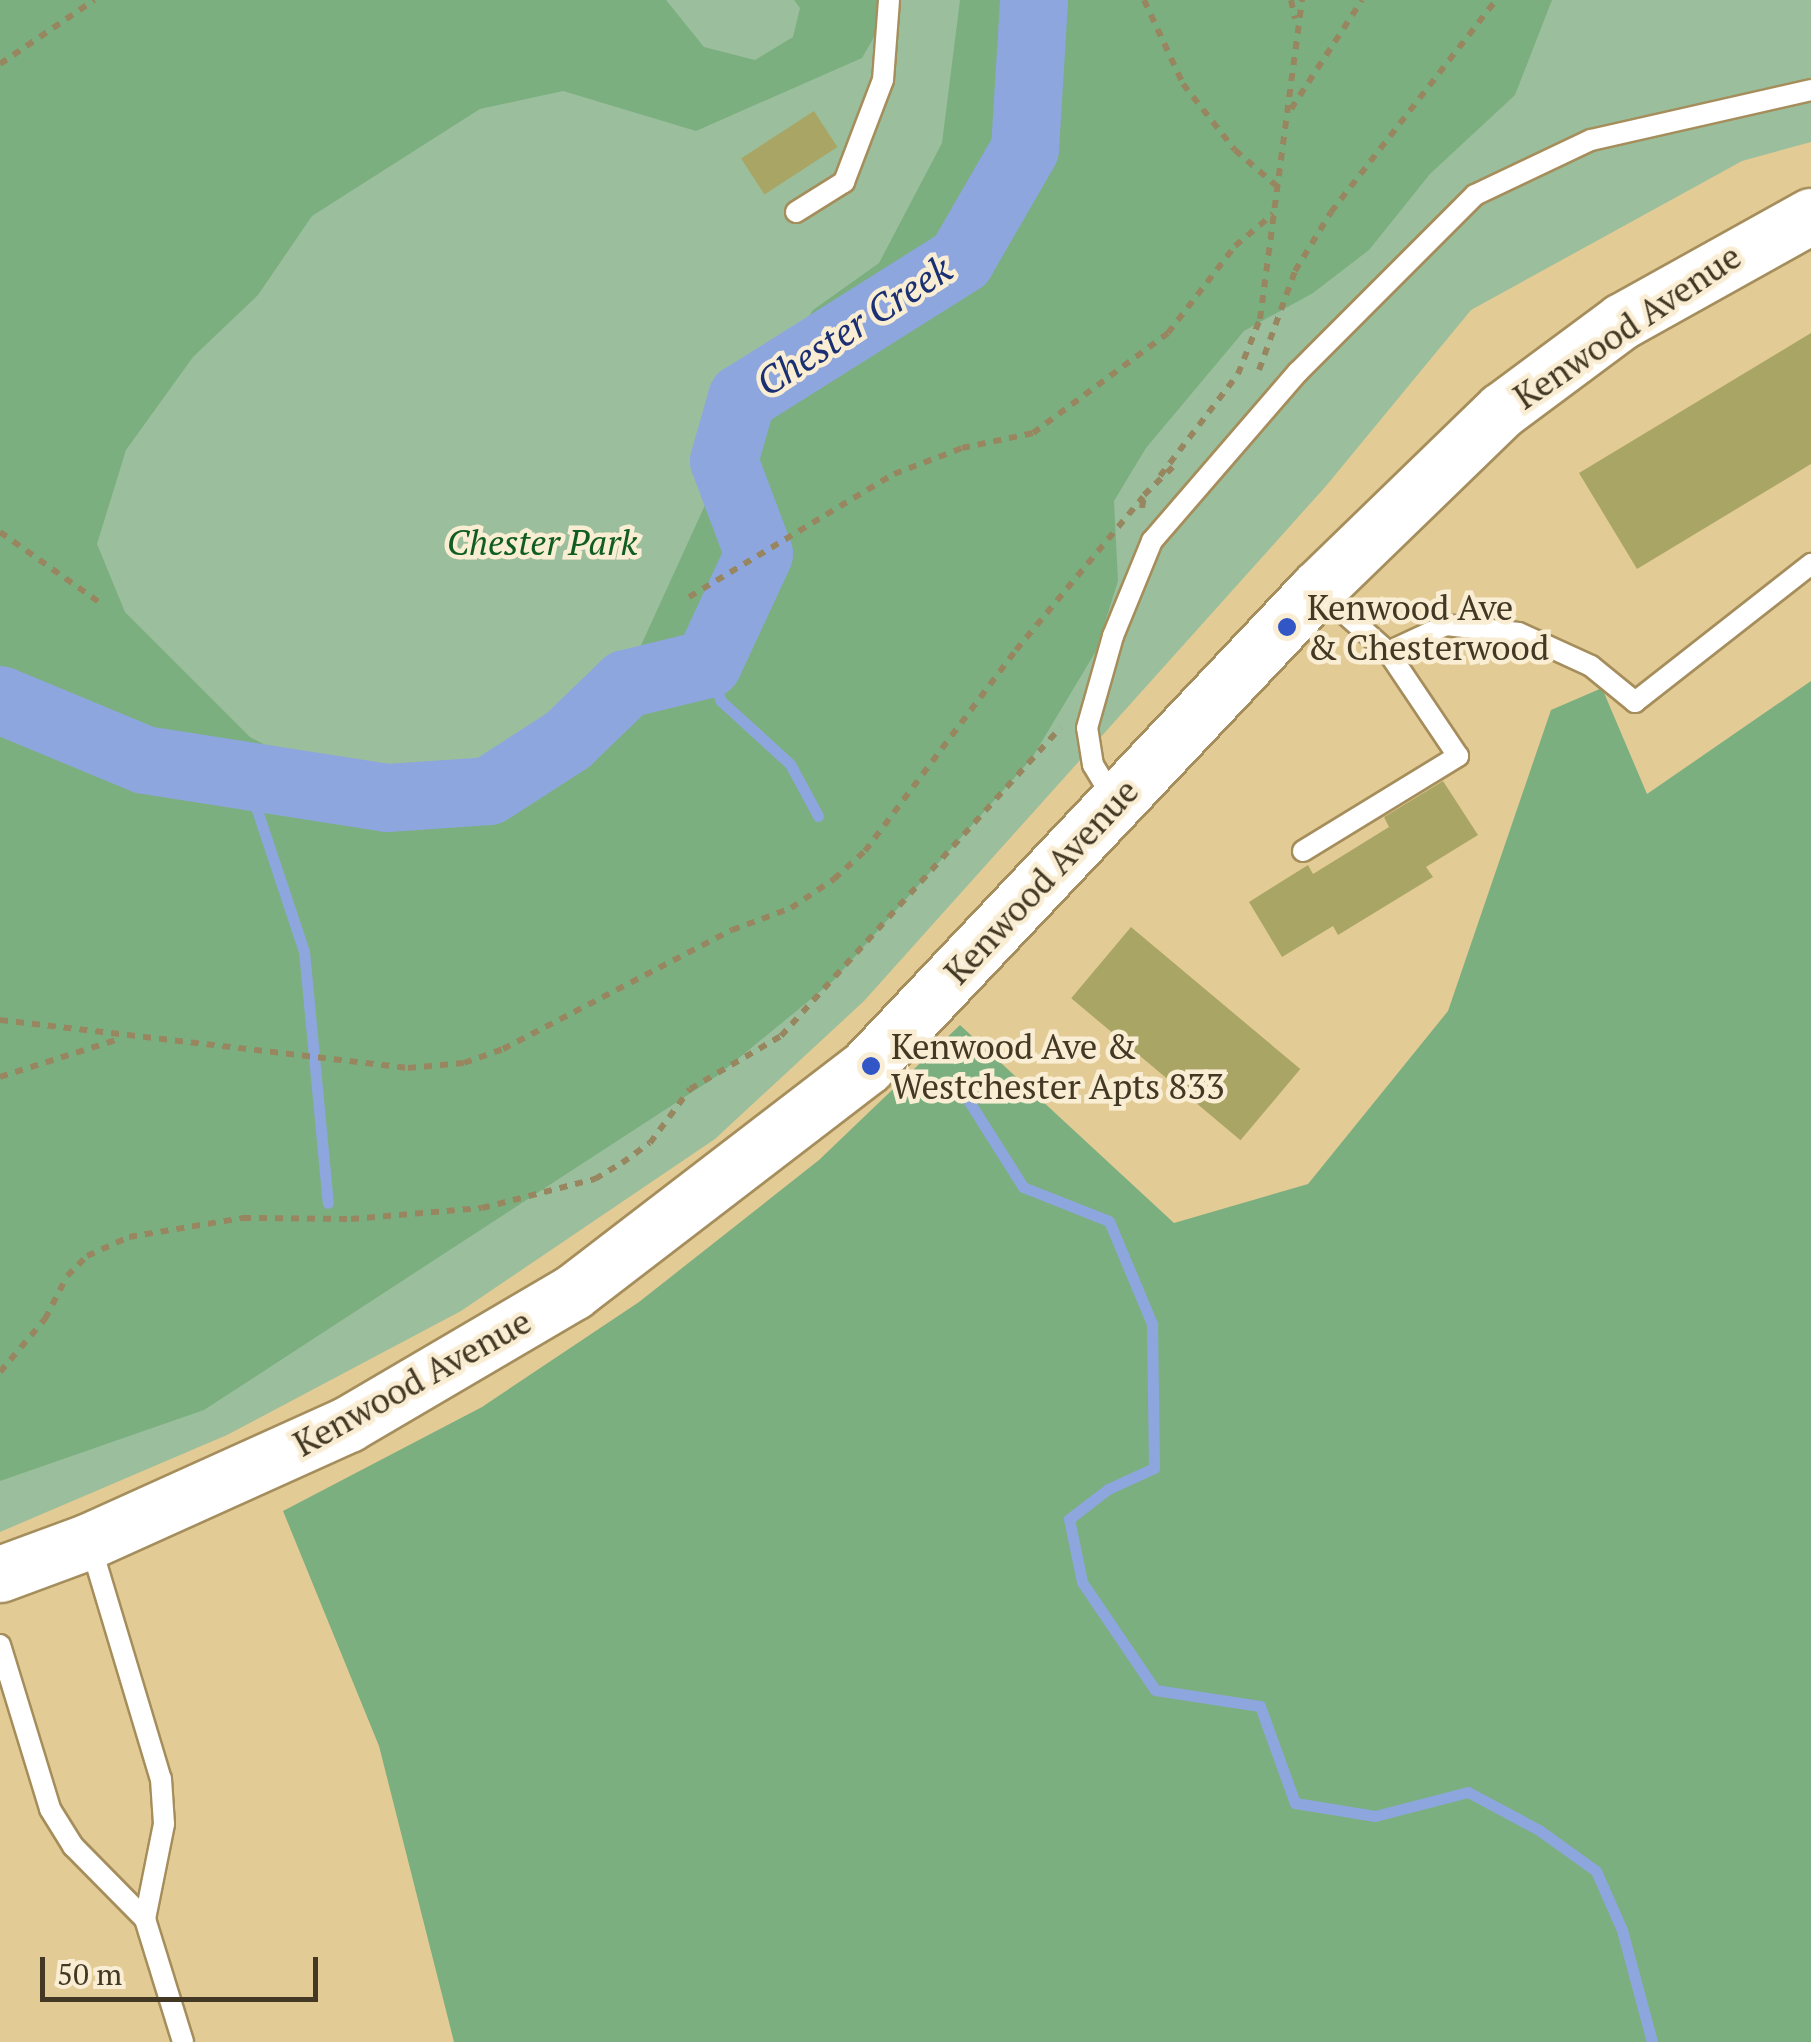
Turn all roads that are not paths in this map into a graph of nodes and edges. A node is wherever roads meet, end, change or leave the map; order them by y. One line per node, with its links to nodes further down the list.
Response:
1 (889, 0): 3 (lane)
2 (1811, 90): 8 (lane)
3 (796, 212)
4 (1811, 216): 6 (street, Kenwood Avenue)
5 (1811, 564): 7 (lane)
6 (1316, 588): 7 (lane); 8 (street, Kenwood Avenue)
7 (1388, 652): 9 (lane)
8 (1116, 802): 10 (street, Kenwood Avenue)
9 (1303, 850)
10 (90, 1541): 11 (street, Kenwood Avenue); 13 (lane)
11 (0, 1574)
12 (0, 1645): 13 (lane)
13 (144, 1918): 14 (lane)
14 (183, 2042)

